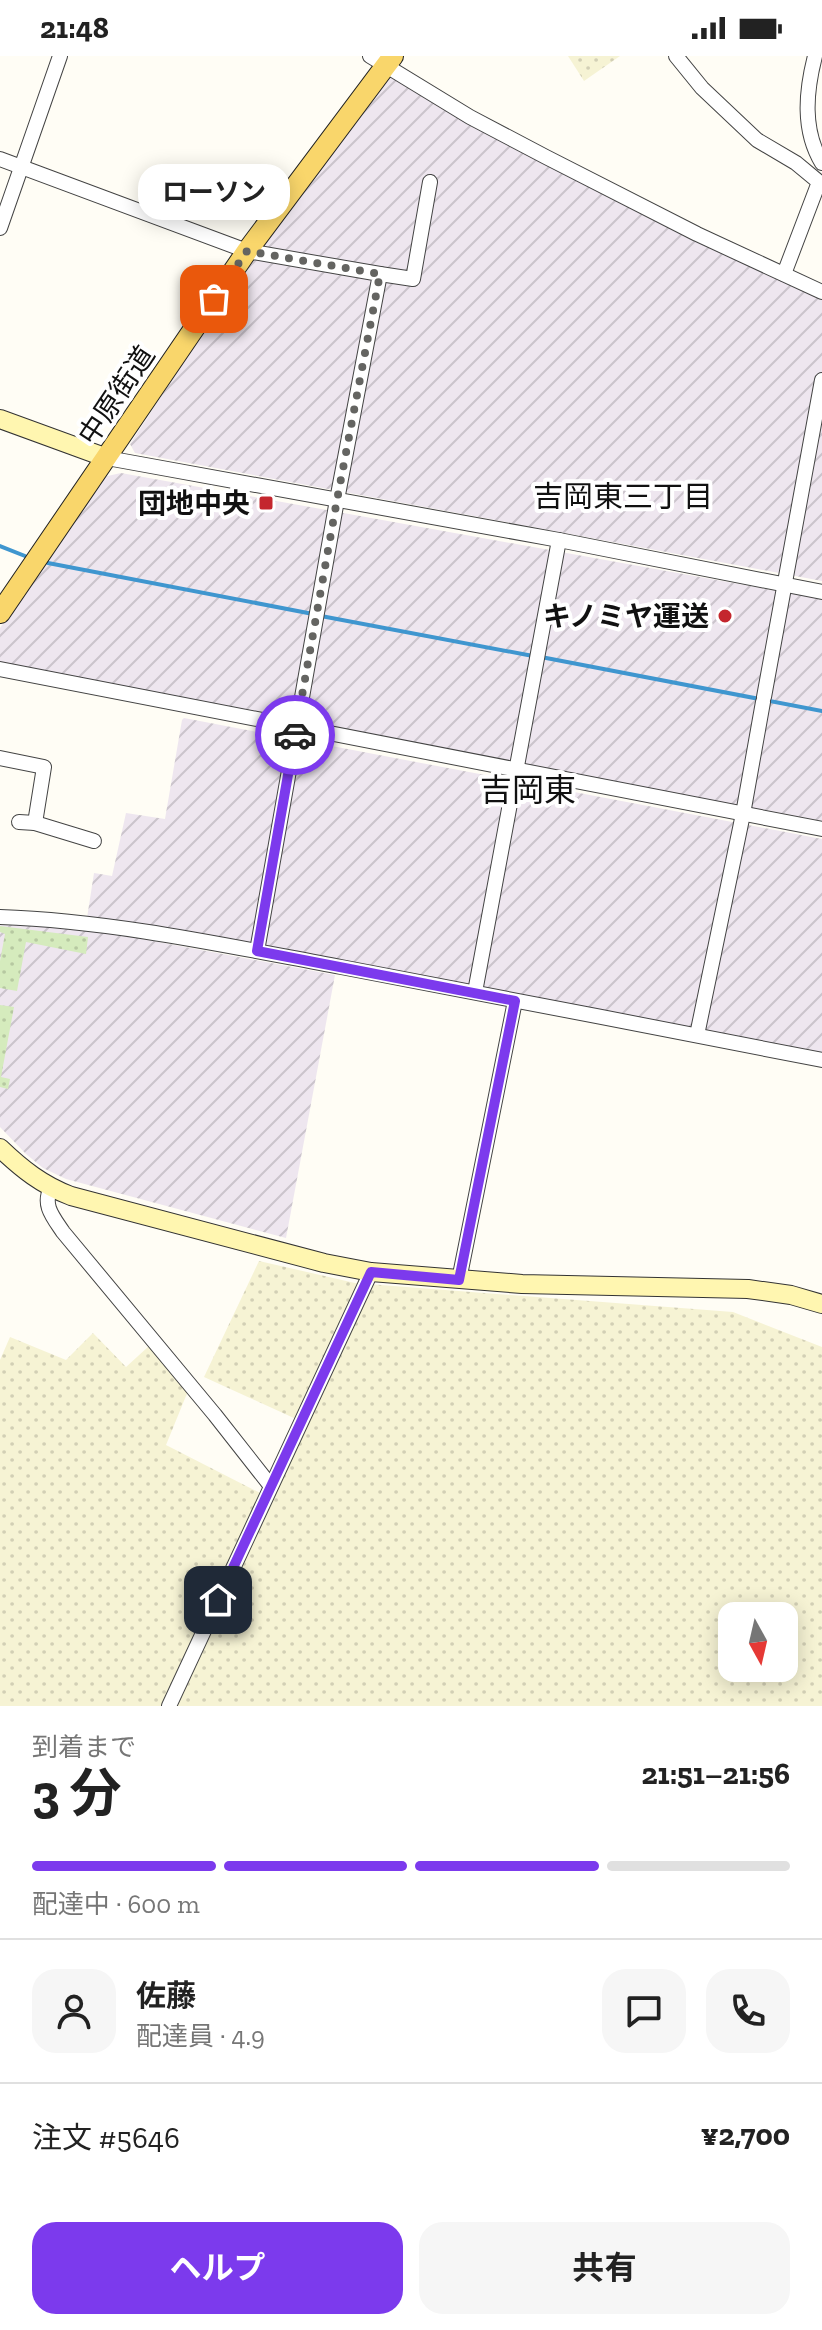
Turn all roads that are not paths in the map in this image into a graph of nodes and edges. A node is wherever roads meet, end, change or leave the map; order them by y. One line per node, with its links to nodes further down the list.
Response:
1 (60, 56): 8 (street)
2 (676, 56): 7 (street)
3 (815, 56): 5 (street)
4 (383, 59): 11 (main road, 中原街道); 13 (street)
5 (819, 157): 7 (street)
6 (0, 159): 8 (street)
7 (796, 163): 13 (street)
8 (21, 166): 10 (street); 11 (street)
9 (430, 182): 12 (street)
10 (0, 228)
11 (247, 251): 12 (street); 17 (main road, 中原街道)
12 (380, 274): 18 (street)
13 (784, 274): 14 (street)
14 (822, 292)
15 (822, 380): 20 (street)
16 (0, 419): 17 (street)
17 (107, 458): 18 (street); 22 (main road, 中原街道)
18 (337, 500): 19 (street); 24 (street)
19 (559, 540): 20 (street); 26 (street)
20 (784, 584): 21 (street); 27 (street)
21 (822, 592)
22 (0, 613)
23 (0, 669): 24 (street)
24 (296, 727): 26 (street); 33 (street)
25 (0, 758): 29 (street)
26 (517, 770): 27 (street); 34 (street)
27 (743, 814): 30 (street); 36 (street)
28 (19, 822): 29 (street)
29 (35, 823): 31 (street)
30 (822, 829)
31 (94, 841)
32 (0, 917): 33 (street)
33 (257, 951): 34 (street)
34 (475, 992): 35 (street)
35 (515, 1001): 36 (street); 41 (street)
36 (697, 1035): 37 (street)
37 (822, 1060)
38 (0, 1148): 39 (street)
39 (51, 1188): 40 (street); 43 (street)
40 (371, 1272): 41 (street); 43 (street)
41 (459, 1280): 42 (street)
42 (822, 1304)
43 (270, 1485): 44 (street)
44 (169, 1706)

